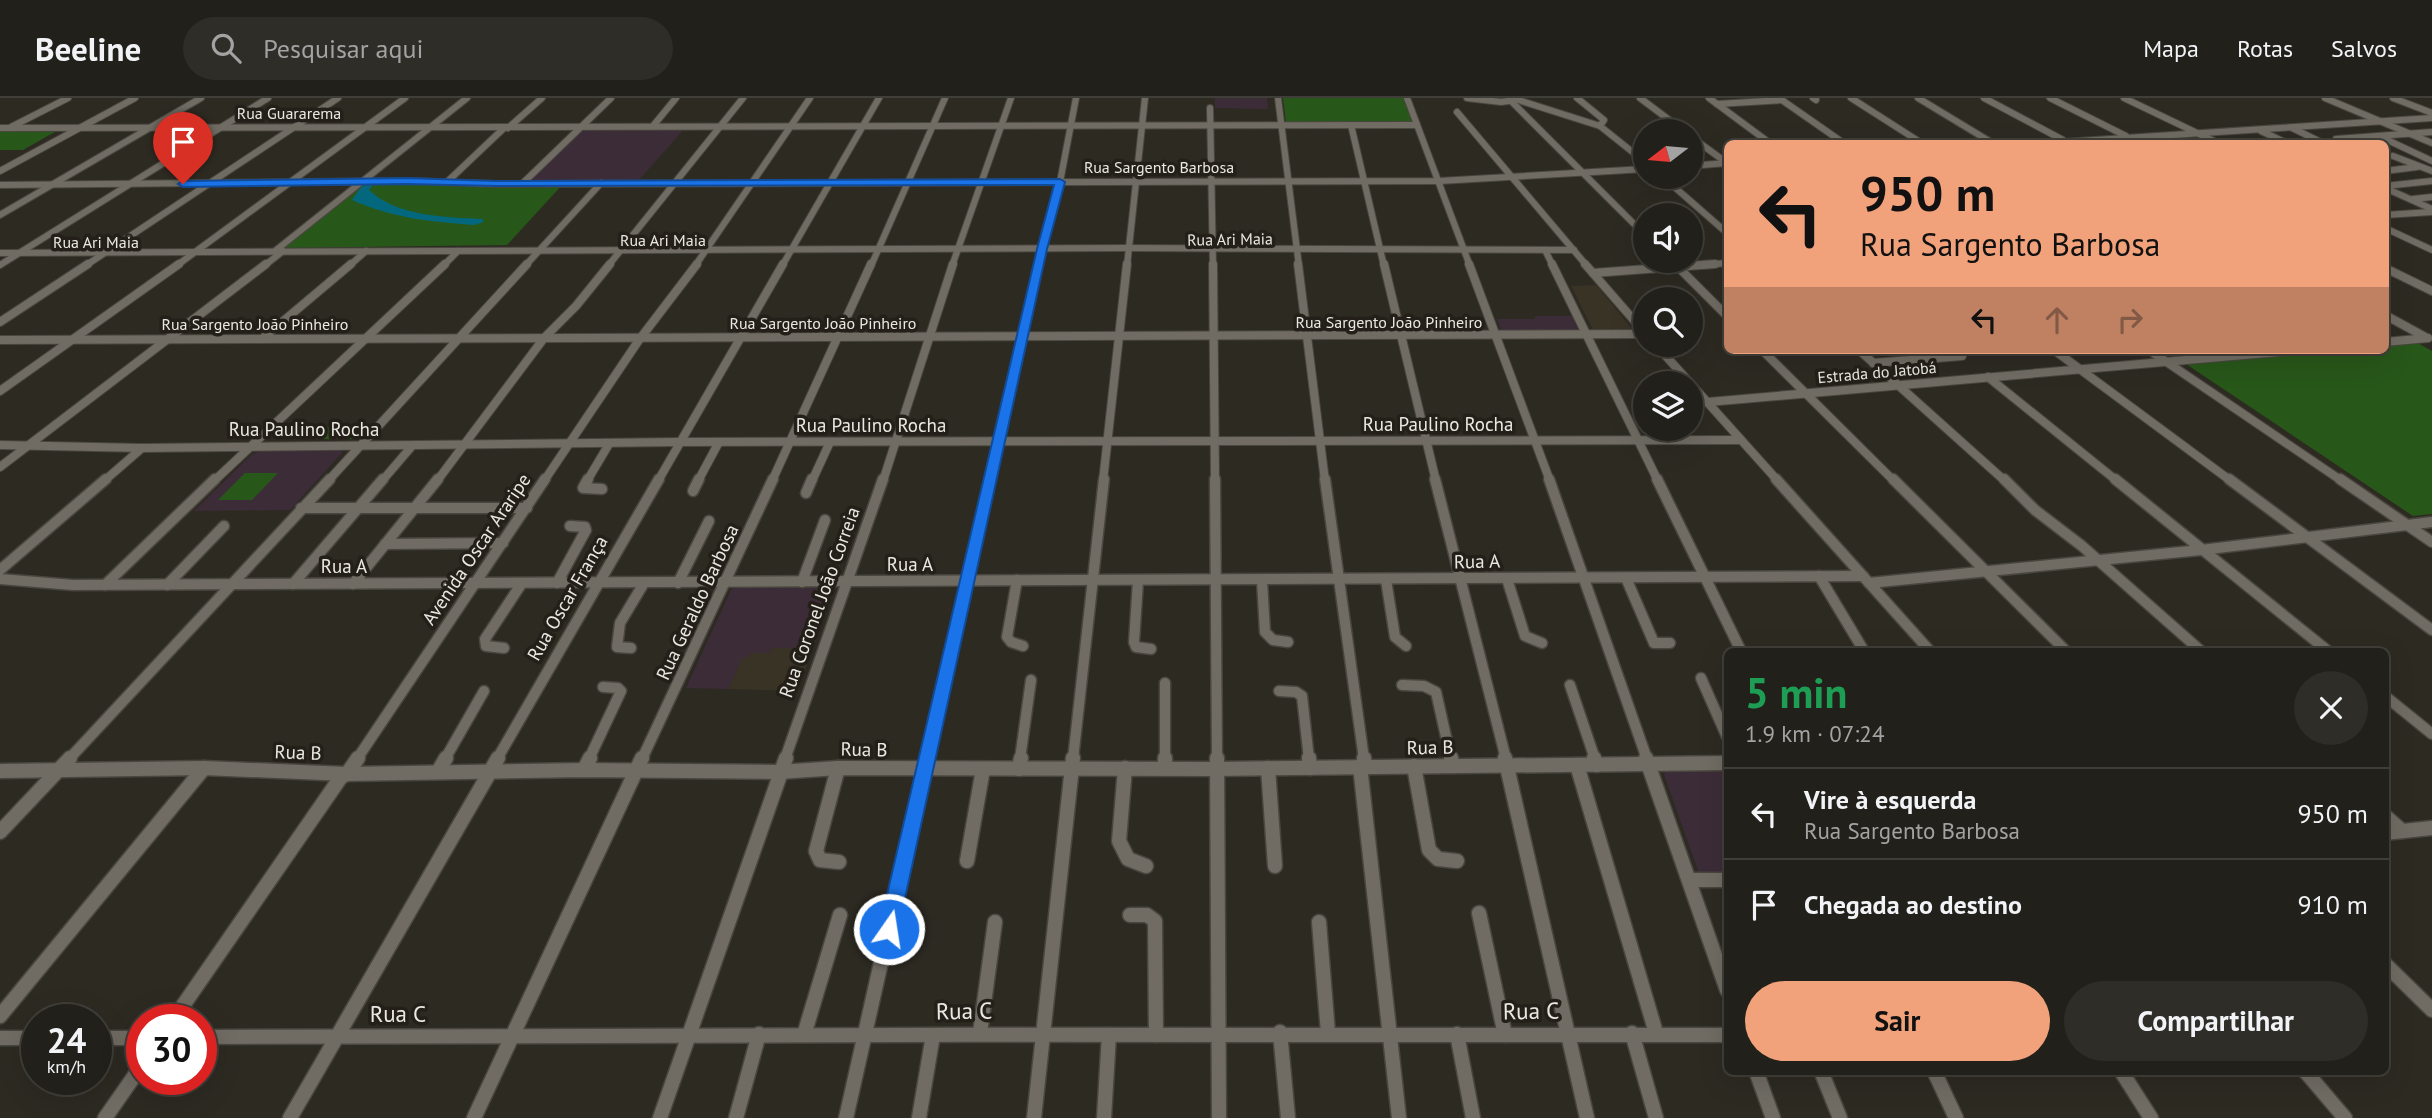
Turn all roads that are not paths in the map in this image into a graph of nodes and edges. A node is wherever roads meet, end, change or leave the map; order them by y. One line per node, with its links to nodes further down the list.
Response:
1 (68, 98): 61 (street)
2 (135, 98): 62 (street)
3 (201, 98): 64 (street)
4 (268, 98): 52 (street)
5 (338, 98): 53 (street)
6 (405, 98): 54 (street)
7 (467, 98): 55 (street)
8 (542, 98): 63 (street)
9 (611, 98): 56 (street)
10 (676, 98): 48 (street)
11 (743, 98): 57 (street)
12 (810, 98): 58 (street, Avenida Oscar Araripe)
13 (878, 98): 49 (street, Rua Oscar França)
14 (945, 98): 50 (street, Rua Geraldo Barbosa)
15 (1011, 98): 42 (street, Rua Coronel João Correia)
16 (1076, 98): 51 (street)
17 (1145, 98): 43 (street)
18 (1278, 98): 45 (street)
19 (1407, 98): 47 (street)
20 (1467, 98): 32 (street)
21 (1577, 98): 40 (street)
22 (1640, 98): 38 (street)
23 (1709, 98): 34 (street)
24 (1851, 98): 74 (street)
25 (1917, 98): 75 (street)
26 (1983, 98): 76 (street)
27 (2050, 98): 70 (street)
28 (2117, 98): 67 (street)
29 (2124, 98): 67 (street)
30 (2325, 98): 39 (street)
31 (2393, 98): 37 (street)
32 (1516, 99): 40 (street); 99 (street)
33 (1781, 99): 34 (street); 73 (street)
34 (1717, 104): 72 (street)
35 (1210, 108): 44 (street)
36 (1457, 112): 100 (street)
37 (2432, 116): 39 (street)
38 (1668, 119)
39 (2375, 120): 41 (street); 68 (street)
40 (1602, 124): 87 (street)
41 (2349, 124): 59 (street); 69 (street)
42 (1003, 125): 50 (street, Rua Guararema); 51 (street, Rua Guararema); 110 (street, Rua Coronel João Correia)
43 (1141, 125): 44 (street, Rua Guararema); 51 (street, Rua Guararema); 112 (street)
44 (1210, 125): 45 (street, Rua Guararema); 102 (street)
45 (1281, 125): 46 (street, Rua Guararema); 101 (street)
46 (1351, 125): 47 (street, Rua Guararema); 103 (street)
47 (1417, 125): 104 (street)
48 (653, 126): 56 (street, Rua Guararema); 57 (street, Rua Guararema)
49 (863, 126): 50 (street, Rua Guararema); 58 (street, Rua Guararema); 117 (street, Rua Oscar França)
50 (931, 126): 109 (street, Rua Geraldo Barbosa)
51 (1071, 126): 111 (street)
52 (221, 127): 53 (street, Rua Guararema); 64 (street, Rua Guararema); 118 (street)
53 (293, 127): 54 (street, Rua Guararema); 119 (street)
54 (365, 127): 55 (street, Rua Guararema); 113 (street)
55 (432, 127): 63 (street, Rua Guararema); 106 (street)
56 (581, 127): 63 (street, Rua Guararema); 114 (street)
57 (721, 127): 58 (street, Rua Guararema); 116 (street)
58 (791, 127): 108 (street, Avenida Oscar Araripe)
59 (2290, 127): 65 (street); 82 (street)
60 (0, 128): 61 (street, Rua Guararema)
61 (8, 128): 62 (street, Rua Guararema)
62 (81, 128): 64 (street, Rua Guararema); 97 (street)
63 (506, 128): 107 (street)
64 (148, 129): 121 (street)
65 (2258, 130): 67 (street); 81 (street)
66 (2432, 132): 68 (street)
67 (2195, 133): 70 (street); 79 (street); 80 (street)
68 (2408, 134): 69 (street); 85 (street)
69 (2380, 136): 71 (street); 83 (street)
70 (2128, 137): 77 (street); 78 (street)
71 (2336, 139)
72 (1766, 140)
73 (1840, 140)
74 (1917, 140)
75 (1987, 140)
76 (2062, 140)
77 (2091, 140)
78 (2134, 140)
79 (2206, 140)
80 (2211, 140)
81 (2280, 140)
82 (2317, 140)
83 (2388, 140)
84 (2389, 140): 88 (street)
85 (2432, 144)
86 (1703, 146): 91 (street)
87 (1633, 151)
88 (2412, 152): 89 (street); 90 (street)
89 (2389, 157): 94 (street)
90 (2432, 161)
91 (1724, 162)
92 (1724, 164): 93 (street)
93 (1703, 165)
94 (2420, 167): 96 (street); 98 (street)
95 (1633, 170): 99 (street, Rua Sargento Barbosa)
96 (2389, 171)
97 (0, 172)
98 (2432, 172)
99 (1583, 174): 100 (street, Rua Sargento Barbosa); 130 (street)
100 (1511, 178): 104 (street, Rua Sargento Barbosa); 136 (street)
101 (1287, 180): 102 (street, Rua Sargento Barbosa); 103 (street, Rua Sargento Barbosa); 143 (street)
102 (1211, 181): 112 (street, Rua Sargento Barbosa); 142 (street)
103 (1363, 181): 104 (street, Rua Sargento Barbosa); 134 (street)
104 (1439, 181): 144 (street)
105 (2432, 181): 122 (street)
106 (361, 182): 107 (street, Rua Sargento Barbosa); 113 (street, Rua Sargento Barbosa); 145 (street)
107 (447, 182): 114 (street, Rua Sargento Barbosa)
108 (753, 182): 116 (street, Rua Sargento Barbosa); 117 (street, Rua Sargento Barbosa); 147 (street, Avenida Oscar Araripe)
109 (908, 182): 110 (street, Rua Sargento Barbosa); 117 (street, Rua Sargento Barbosa); 138 (street, Rua Geraldo Barbosa)
110 (983, 182): 111 (street, Rua Sargento Barbosa); 139 (street, Rua Coronel João Correia)
111 (1060, 182): 112 (street, Rua Sargento Barbosa); 140 (street)
112 (1135, 182): 141 (street)
113 (290, 183): 119 (street, Rua Sargento Barbosa); 154 (street)
114 (523, 183): 115 (street, Rua Sargento Barbosa)
115 (601, 183): 116 (street, Rua Sargento Barbosa); 150 (street)
116 (676, 183): 146 (street)
117 (832, 183): 137 (street, Rua Oscar França)
118 (128, 184): 119 (street, Rua Sargento Barbosa); 121 (street, Rua Sargento Barbosa); 152 (street)
119 (210, 184): 153 (street)
120 (0, 185): 121 (street, Rua Sargento Barbosa)
121 (52, 185): 128 (street)
122 (2389, 186)
123 (1677, 189): 132 (street)
124 (2389, 189): 126 (street)
125 (2432, 197): 126 (street)
126 (2410, 199): 127 (street)
127 (2432, 210): 129 (street)
128 (0, 215)
129 (2389, 215)
130 (1633, 222)
131 (2389, 227): 133 (street)
132 (1724, 230)
133 (2432, 248)
134 (1380, 250): 143 (street, Rua Ari Maia); 144 (street, Rua Ari Maia); 169 (street)
135 (1545, 250): 136 (street, Rua Ari Maia); 144 (street, Rua Ari Maia); 170 (street)
136 (1574, 250): 160 (street)
137 (791, 251): 138 (street, Rua Ari Maia); 147 (street, Rua Ari Maia); 171 (street, Rua Oscar França)
138 (875, 251): 139 (street, Rua Ari Maia); 176 (street, Rua Geraldo Barbosa)
139 (957, 251): 140 (street, Rua Ari Maia); 183 (street, Rua Coronel João Correia)
140 (1042, 251): 141 (street, Rua Ari Maia); 177 (street)
141 (1126, 251): 142 (street, Rua Ari Maia); 178 (street)
142 (1211, 251): 143 (street, Rua Ari Maia); 179 (street)
143 (1296, 251): 172 (street)
144 (1463, 251): 173 (street)
145 (279, 252): 148 (street, Rua Ari Maia); 154 (street, Rua Ari Maia); 185 (street)
146 (620, 252): 147 (street, Rua Ari Maia); 150 (street, Rua Ari Maia); 182 (street)
147 (705, 252): 175 (street, Avenida Oscar Araripe)
148 (367, 253): 149 (street, Rua Ari Maia); 163 (street)
149 (456, 253): 150 (street, Rua Ari Maia); 174 (street)
150 (536, 253): 181 (street)
151 (0, 254): 152 (street, Rua Ari Maia)
152 (17, 254): 153 (street, Rua Ari Maia); 156 (street)
153 (105, 254): 154 (street, Rua Ari Maia); 167 (street)
154 (193, 254): 184 (street)
155 (1724, 263): 157 (street)
156 (0, 265)
157 (1703, 265)
158 (1633, 270): 160 (street)
159 (2389, 270): 162 (street)
160 (1593, 273): 166 (street)
161 (1684, 273): 164 (street)
162 (2432, 291)
163 (311, 301): 186 (street); 187 (street)
164 (1724, 313)
165 (2389, 317): 180 (street)
166 (1633, 320)
167 (0, 322)
168 (1633, 334): 170 (street, Rua Sargento João Pinheiro)
169 (1402, 335): 172 (street, Rua Sargento João Pinheiro); 173 (street, Rua Sargento João Pinheiro); 209 (street)
170 (1588, 335): 173 (street, Rua Sargento João Pinheiro); 206 (street)
171 (743, 336): 175 (street, Rua Sargento João Pinheiro); 176 (street, Rua Sargento João Pinheiro); 213 (street, Rua Oscar França)
172 (1307, 336): 179 (street, Rua Sargento João Pinheiro); 217 (street)
173 (1497, 336): 210 (street)
174 (364, 337): 181 (street, Rua Sargento João Pinheiro); 187 (street, Rua Sargento João Pinheiro); 229 (street)
175 (641, 337): 182 (street, Rua Sargento João Pinheiro); 218 (street, Avenida Oscar Araripe)
176 (839, 337): 183 (street, Rua Sargento João Pinheiro); 219 (street, Rua Geraldo Barbosa)
177 (1023, 337): 178 (street, Rua Sargento João Pinheiro); 183 (street, Rua Sargento João Pinheiro); 221 (street)
178 (1120, 337): 179 (street, Rua Sargento João Pinheiro); 222 (street)
179 (1214, 337): 216 (street)
180 (2430, 337): 189 (street)
181 (459, 338): 182 (street, Rua Sargento João Pinheiro); 227 (street)
182 (544, 338): 226 (street)
183 (930, 338): 220 (street, Rua Coronel João Correia)
184 (74, 339): 185 (street, Rua Sargento João Pinheiro); 188 (street, Rua Sargento João Pinheiro); 203 (street)
185 (167, 339): 186 (street, Rua Sargento João Pinheiro); 225 (street)
186 (262, 339): 187 (street, Rua Sargento João Pinheiro)
187 (272, 339)
188 (0, 340)
189 (2389, 342)
190 (1766, 354): 204 (street)
191 (1863, 354): 199 (street)
192 (2059, 354): 200 (street)
193 (2157, 354): 198 (street)
194 (2163, 354): 198 (street)
195 (2240, 354): 198 (street, Estrada do Jatobá)
196 (1962, 356): 199 (street)
197 (1667, 357): 205 (street)
198 (2172, 362): 200 (street, Estrada do Jatobá); 242 (street)
199 (1873, 363): 202 (street)
200 (2079, 369): 201 (street, Estrada do Jatobá); 246 (street)
201 (1988, 377): 202 (street, Estrada do Jatobá); 250 (street)
202 (1896, 385): 204 (street, Estrada do Jatobá); 251 (street)
203 (0, 391)
204 (1805, 393): 205 (street, Estrada do Jatobá); 253 (street)
205 (1707, 402): 208 (street)
206 (1633, 432)
207 (1703, 440): 208 (street, Rua Paulino Rocha)
208 (1741, 440): 263 (street)
209 (1428, 441): 210 (street, Rua Paulino Rocha); 217 (street, Rua Paulino Rocha); 258 (street)
210 (1536, 441): 211 (street, Rua Paulino Rocha); 256 (street)
211 (1633, 441)
212 (1637, 441): 255 (street)
213 (678, 442): 214 (street, Rua Paulino Rocha); 223 (street, Rua Paulino Rocha); 273 (street, Rua Oscar França)
214 (719, 442): 219 (street, Rua Paulino Rocha); 233 (street)
215 (830, 442): 219 (street, Rua Paulino Rocha); 220 (street, Rua Paulino Rocha); 234 (street)
216 (1214, 442): 217 (street, Rua Paulino Rocha); 222 (street, Rua Paulino Rocha); 266 (street)
217 (1321, 442): 261 (street)
218 (570, 443): 223 (street, Rua Paulino Rocha); 226 (street, Rua Paulino Rocha); 238 (street, Avenida Oscar Araripe)
219 (790, 443): 276 (street, Rua Geraldo Barbosa)
220 (897, 443): 221 (street, Rua Paulino Rocha); 269 (street, Rua Coronel João Correia)
221 (999, 443): 222 (street, Rua Paulino Rocha); 270 (street)
222 (1108, 443): 264 (street)
223 (609, 444): 232 (street)
224 (0, 445): 225 (street, Rua Paulino Rocha)
225 (30, 445): 230 (street, Rua Paulino Rocha); 231 (street)
226 (464, 445): 228 (street, Rua Paulino Rocha); 237 (street)
227 (359, 446): 228 (street, Rua Paulino Rocha); 229 (street, Rua Paulino Rocha); 235 (street)
228 (412, 446): 236 (street)
229 (249, 447): 230 (street, Rua Paulino Rocha); 282 (street)
230 (142, 448): 252 (street)
231 (0, 467)
232 (602, 489)
233 (693, 491)
234 (806, 493)
235 (301, 508): 236 (street); 278 (street)
236 (358, 508): 237 (street); 279 (street)
237 (414, 508): 238 (street); 249 (street)
238 (527, 508): 248 (street, Avenida Oscar Araripe)
239 (825, 520): 268 (street)
240 (709, 521): 275 (street)
241 (2432, 522): 242 (street, Rua A)
242 (2411, 524): 245 (street); 246 (street, Rua A); 247 (street)
243 (224, 526): 277 (street)
244 (570, 526): 272 (street)
245 (2432, 534)
246 (2305, 537): 250 (street, Rua A); 283 (street)
247 (2432, 542)
248 (503, 543): 249 (street); 281 (street, Avenida Oscar Araripe)
249 (385, 544): 280 (street)
250 (2201, 550): 251 (street, Rua A); 296 (street)
251 (2097, 561): 253 (street, Rua A); 295 (street)
252 (0, 572): 282 (street, Rua A)
253 (1987, 573): 263 (street, Rua A); 294 (street)
254 (1819, 576): 255 (street, Rua A); 263 (street, Rua A); 292 (street)
255 (1707, 577): 257 (street, Rua A); 291 (street)
256 (1583, 578): 257 (street, Rua A); 259 (street, Rua A); 313 (street)
257 (1626, 578): 286 (street)
258 (1459, 579): 259 (street, Rua A); 262 (street, Rua A); 310 (street)
259 (1507, 579): 285 (street)
260 (1017, 580): 264 (street, Rua A); 270 (street, Rua A); 287 (street)
261 (1337, 580): 262 (street, Rua A); 267 (street, Rua A); 314 (street)
262 (1386, 580): 288 (street)
263 (1866, 580): 293 (street)
264 (1092, 581): 265 (street, Rua A); 320 (street)
265 (1138, 581): 266 (street, Rua A); 297 (street)
266 (1214, 581): 267 (street, Rua A); 327 (street)
267 (1262, 581): 284 (street)
268 (802, 582): 269 (street, Rua A); 276 (street, Rua A)
269 (847, 582): 270 (street, Rua A); 334 (street, Rua Coronel João Correia)
270 (969, 582): 330 (street)
271 (522, 583): 272 (street, Rua A); 281 (street, Rua A); 289 (street)
272 (558, 583): 273 (street, Rua A)
273 (598, 583): 274 (street, Rua A); 328 (street, Rua Oscar França)
274 (645, 583): 275 (street, Rua A); 290 (street)
275 (678, 583): 276 (street, Rua A)
276 (725, 583): 324 (street, Rua Geraldo Barbosa)
277 (167, 584): 278 (street, Rua A); 282 (street, Rua A)
278 (234, 584): 279 (street, Rua A); 332 (street)
279 (293, 584): 280 (street, Rua A)
280 (352, 584): 281 (street, Rua A)
281 (475, 584): 335 (street, Avenida Oscar Araripe)
282 (105, 585)
283 (2432, 630)
284 (1289, 642)
285 (1542, 643)
286 (1670, 643)
287 (1023, 646)
288 (1406, 646)
289 (504, 648)
290 (631, 648)
291 (1740, 648)
292 (1862, 648)
293 (1927, 648)
294 (2063, 648)
295 (2198, 648)
296 (2324, 648)
297 (1151, 649)
298 (1700, 678): 307 (street)
299 (1031, 680): 326 (street)
300 (1165, 683): 317 (street)
301 (1402, 685): 316 (street)
302 (1570, 685): 312 (street)
303 (603, 687): 329 (street)
304 (484, 691): 333 (street)
305 (1279, 691): 323 (street)
306 (2389, 699): 308 (street)
307 (1724, 730)
308 (2432, 734)
309 (1724, 763): 313 (street, Rua B)
310 (1507, 765): 311 (street, Rua B); 316 (street, Rua B); 361 (street)
311 (1577, 765): 312 (street, Rua B); 363 (street)
312 (1597, 765): 313 (street, Rua B)
313 (1650, 765): 346 (street)
314 (1362, 766): 315 (street, Rua B); 323 (street, Rua B); 368 (street)
315 (1414, 766): 316 (street, Rua B); 342 (street)
316 (1453, 766)
317 (1165, 767): 321 (street, Rua B); 327 (street, Rua B)
318 (204, 768): 332 (street, Rua B); 335 (street, Rua B); 357 (street)
319 (838, 768): 330 (street, Rua B); 334 (street, Rua B); 343 (street)
320 (1070, 768): 321 (street, Rua B); 326 (street, Rua B); 366 (street)
321 (1125, 768): 344 (street)
322 (1268, 768): 323 (street, Rua B); 327 (street, Rua B); 345 (street)
323 (1310, 768)
324 (637, 769): 329 (street, Rua B); 334 (street, Rua B); 379 (street, Rua Geraldo Barbosa)
325 (983, 769): 326 (street, Rua B); 330 (street, Rua B); 341 (street)
326 (1019, 769)
327 (1215, 769): 367 (street)
328 (491, 770): 329 (street, Rua B); 333 (street, Rua B); 376 (street, Rua Oscar França)
329 (584, 770)
330 (927, 770): 377 (street)
331 (0, 771): 332 (street, Rua B)
332 (56, 772): 339 (street)
333 (438, 772): 335 (street, Rua B)
334 (779, 772): 364 (street, Rua Coronel João Correia)
335 (347, 774): 355 (street, Avenida Oscar Araripe)
336 (2389, 820): 338 (street)
337 (2432, 828): 338 (street)
338 (2402, 831): 340 (street)
339 (0, 832)
340 (2389, 833)
341 (967, 860)
342 (1457, 861)
343 (839, 862)
344 (1146, 866)
345 (1275, 866)
346 (1689, 880): 347 (street); 354 (street)
347 (1724, 880)
348 (1479, 913): 374 (street)
349 (840, 915): 370 (street)
350 (1130, 915): 373 (street)
351 (995, 922): 359 (street)
352 (1319, 922): 360 (street)
353 (2389, 968): 356 (street)
354 (1724, 981)
355 (184, 1004)
356 (2432, 1010)
357 (0, 1016)
358 (1280, 1032): 360 (street, Rua C); 367 (street, Rua C); 398 (street)
359 (981, 1033): 366 (street, Rua C); 371 (street, Rua C)
360 (1328, 1033): 368 (street, Rua C)
361 (1566, 1033): 362 (street, Rua C); 374 (street, Rua C); 401 (street)
362 (1632, 1033): 363 (street, Rua C); 402 (street)
363 (1656, 1033): 375 (street, Rua C)
364 (687, 1034): 365 (street, Rua C); 379 (street, Rua C); 391 (street, Rua Coronel João Correia)
365 (759, 1034): 370 (street, Rua C); 392 (street)
366 (1044, 1034): 372 (street, Rua C); 395 (street)
367 (1218, 1034): 373 (street, Rua C); 397 (street)
368 (1390, 1034): 369 (street, Rua C); 399 (street)
369 (1457, 1034): 374 (street, Rua C); 400 (street)
370 (804, 1035): 377 (street, Rua C)
371 (933, 1035): 377 (street, Rua C); 394 (street)
372 (1109, 1035): 373 (street, Rua C); 396 (street)
373 (1156, 1035)
374 (1505, 1035)
375 (1724, 1035)
376 (338, 1036): 378 (street, Rua C); 379 (street, Rua C); 389 (street, Rua Oscar França)
377 (864, 1036): 393 (street)
378 (217, 1037)
379 (511, 1037): 390 (street, Rua Geraldo Barbosa)
380 (0, 1038): 381 (street)
381 (21, 1038)
382 (1757, 1075): 403 (street)
383 (1823, 1075): 404 (street)
384 (1936, 1075): 405 (street)
385 (2124, 1075): 406 (street)
386 (2308, 1075): 407 (street)
387 (126, 1088): 388 (street)
388 (105, 1118)
389 (290, 1118)
390 (474, 1118)
391 (660, 1118)
392 (736, 1118)
393 (846, 1118)
394 (919, 1118)
395 (1034, 1118)
396 (1104, 1118)
397 (1219, 1118)
398 (1288, 1118)
399 (1399, 1118)
400 (1473, 1118)
401 (1587, 1118)
402 (1656, 1118)
403 (1773, 1118)
404 (1840, 1118)
405 (1956, 1118)
406 (2151, 1118)
407 (2344, 1118)

